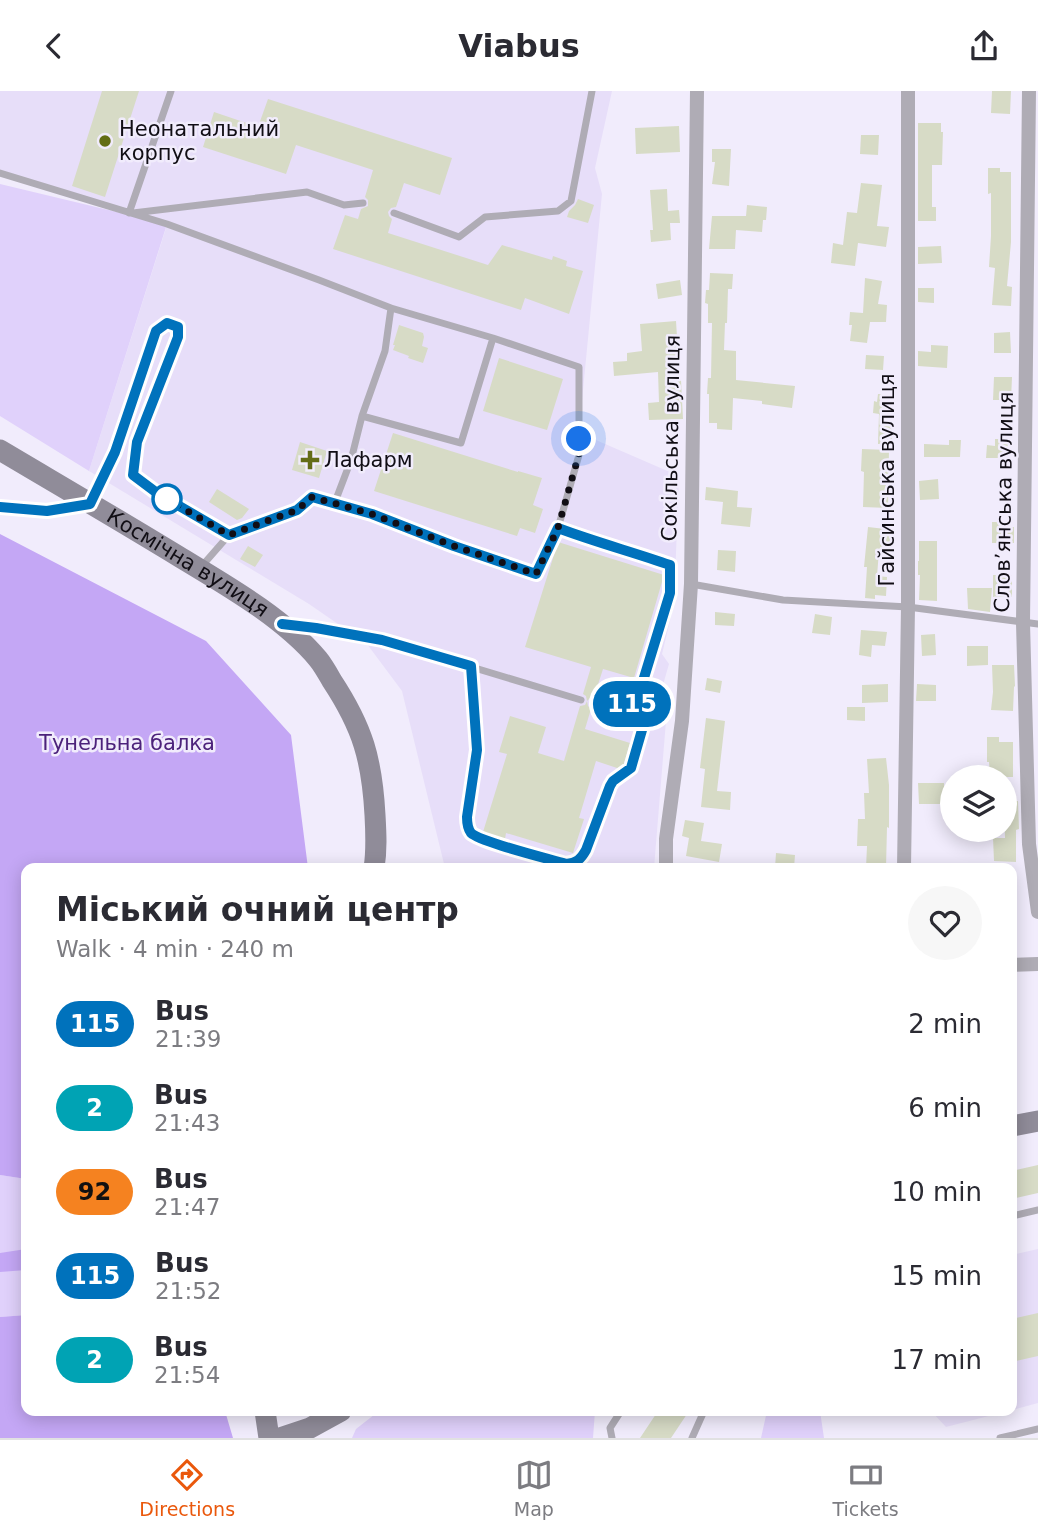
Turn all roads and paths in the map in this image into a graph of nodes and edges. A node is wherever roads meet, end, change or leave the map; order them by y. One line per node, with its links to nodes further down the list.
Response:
1 (171, 91): 8 (lane)
2 (592, 91): 9 (lane)
3 (697, 91): 20 (street, Сокільська вулиця)
4 (908, 91): 21 (street, Гайсинська вулиця)
5 (1030, 91): 23 (street, Словʼянська вулиця)
6 (0, 173): 8 (lane)
7 (363, 203): 8 (lane)
8 (129, 213): 10 (lane)
9 (394, 213)
10 (390, 308): 11 (lane); 12 (lane)
11 (493, 338): 12 (lane); 17 (lane)
12 (362, 416): 14 (lane)
13 (0, 450): 15 (main road, Космічна вулиця)
14 (335, 502): 17 (lane); 18 (lane)
15 (90, 504): 16 (lane); 18 (lane); 19 (main road, Космічна вулиця)
16 (0, 507)
17 (558, 528): 27 (lane)
18 (229, 535): 19 (lane)
19 (200, 569): 22 (main road, Космічна вулиця)
20 (691, 584): 21 (lane); 31 (street, Сокільська вулиця)
21 (908, 607): 23 (lane); 32 (street, Гайсинська вулиця)
22 (282, 624): 24 (lane); 28 (main road, Космічна вулиця)
23 (1030, 624): 33 (street, Словʼянська вулиця)
24 (471, 666): 25 (lane); 29 (lane)
25 (581, 700)
26 (593, 703): 27 (lane)
27 (631, 706): 30 (lane)
28 (374, 863)
29 (563, 863)
30 (574, 863)
31 (666, 863)
32 (904, 863)
33 (1038, 912)
34 (1038, 964): 35 (street)
35 (1017, 965)
36 (1038, 1121): 37 (main road)
37 (1017, 1125)
38 (1038, 1210): 39 (lane)
39 (1017, 1215)
40 (266, 1416): 45 (main road)
41 (332, 1416): 46 (main road)
42 (618, 1416): 47 (lane)
43 (702, 1416): 48 (lane)
44 (1038, 1429): 49 (lane)
45 (269, 1438)
46 (280, 1438)
47 (612, 1438)
48 (692, 1438)
49 (1000, 1438)

